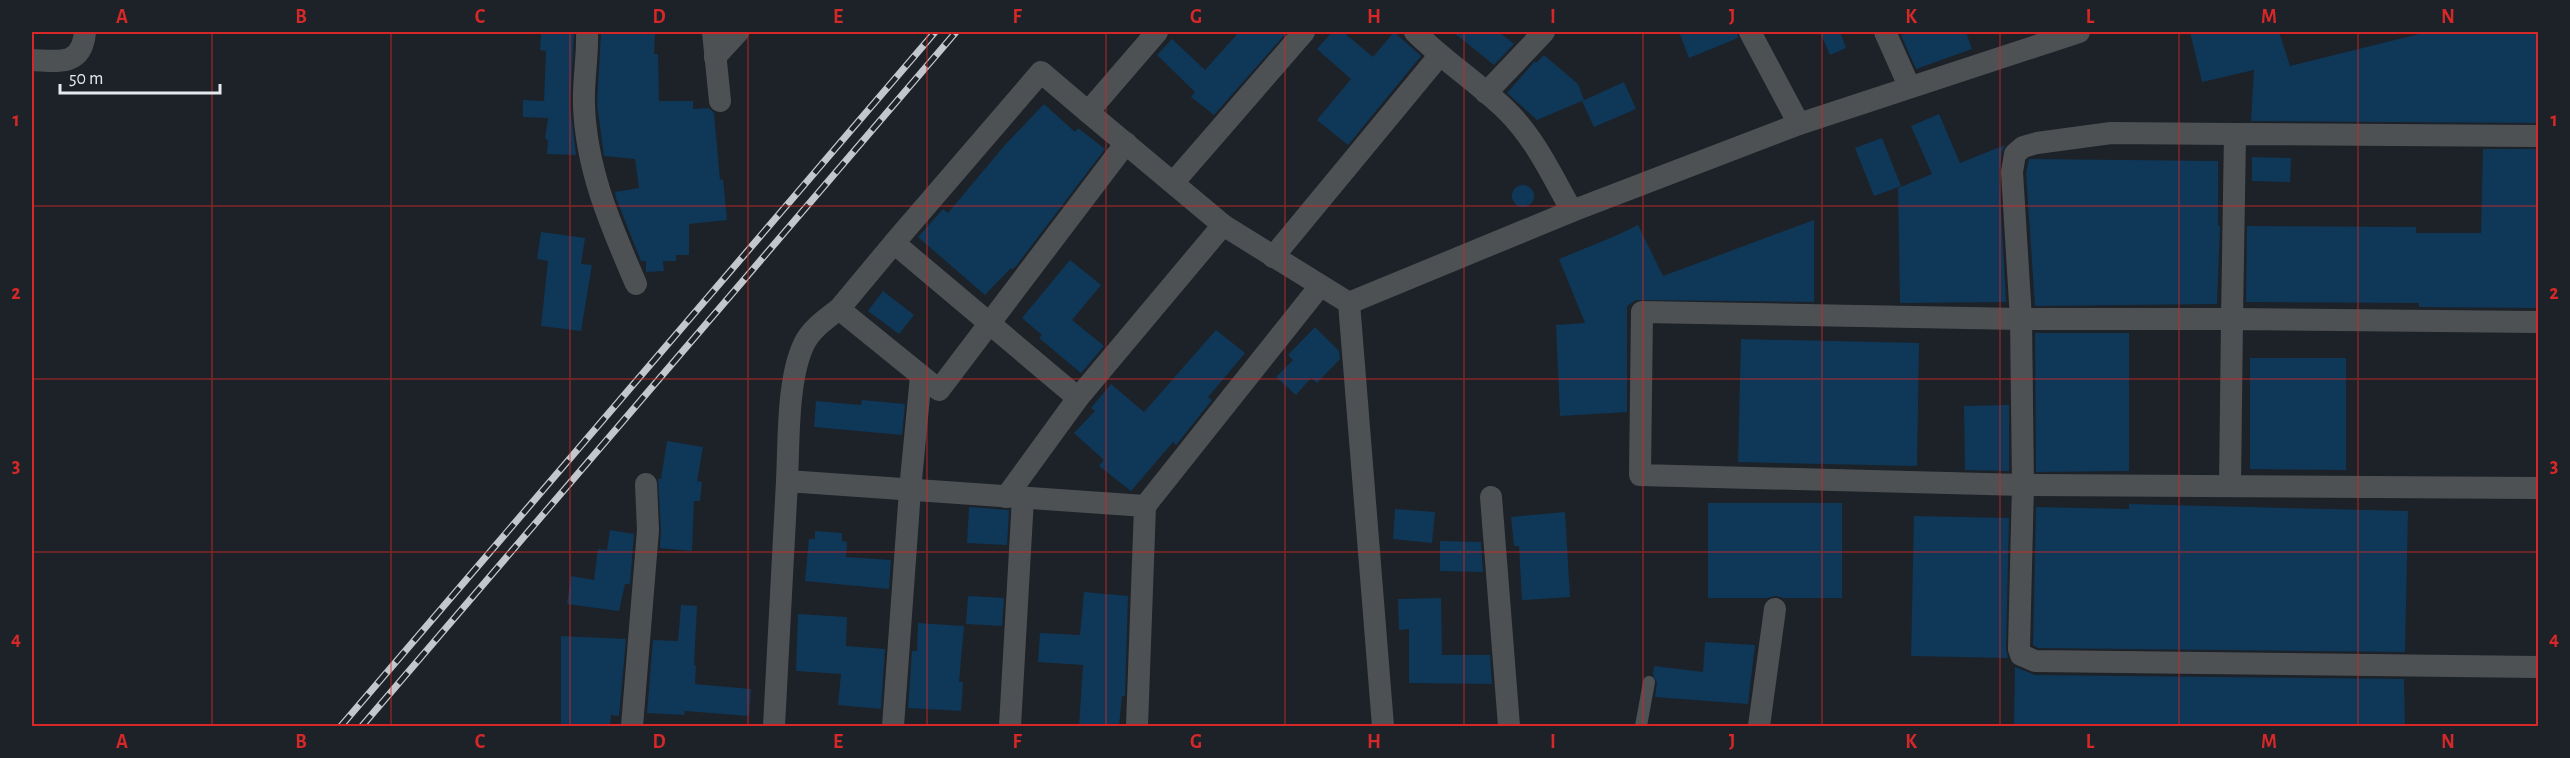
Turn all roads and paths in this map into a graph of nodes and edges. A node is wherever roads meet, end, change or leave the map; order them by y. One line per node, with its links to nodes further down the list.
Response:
1 (85, 32): 15 (street)
2 (587, 32): 29 (street)
3 (713, 32): 14 (street)
4 (738, 32): 14 (street)
5 (1157, 32): 19 (street)
6 (1304, 32): 24 (street)
7 (1415, 32): 13 (street)
8 (1544, 32): 17 (street)
9 (1750, 32): 20 (street)
10 (1886, 32): 16 (street)
11 (2079, 32): 12 (street)
12 (2025, 40): 16 (street)
13 (1439, 56): 17 (street); 28 (street)
14 (716, 57): 18 (street)
15 (32, 60)
16 (1909, 86): 20 (street)
17 (1486, 93): 25 (street)
18 (720, 101)
19 (1088, 112): 23 (street); 27 (street)
20 (1799, 124): 25 (street)
21 (2235, 134): 22 (street); 33 (street); 34 (street)
22 (2538, 136)
23 (1126, 143): 24 (street); 36 (street)
24 (1173, 183): 26 (street)
25 (1572, 210): 31 (street)
26 (1223, 225): 28 (street); 38 (street)
27 (894, 243): 32 (street); 36 (street)
28 (1273, 257): 30 (street)
29 (636, 284)
30 (1320, 286): 31 (street); 47 (street)
31 (1349, 303): 56 (street)
32 (839, 309): 37 (street); 39 (street)
33 (2021, 319): 34 (street); 41 (street); 41 (street)
34 (2232, 319): 35 (street); 42 (street)
35 (2538, 322)
36 (990, 324): 37 (street); 38 (street)
37 (921, 376): 44 (street)
38 (1078, 398): 45 (street)
39 (787, 481): 44 (street); 52 (street)
40 (646, 484): 51 (street)
41 (2023, 485): 42 (street); 49 (street)
42 (2230, 486): 43 (street)
43 (2538, 488)
44 (909, 490): 45 (street); 53 (street)
45 (1015, 497): 47 (street); 54 (street)
46 (1491, 497): 57 (street)
47 (1145, 506): 55 (street)
48 (1775, 609): 59 (street)
49 (2538, 667)
50 (1648, 682): 58 (lane)
51 (632, 726)
52 (774, 726)
53 (893, 726)
54 (1010, 726)
55 (1137, 726)
56 (1383, 726)
57 (1509, 726)
58 (1641, 726)
59 (1759, 726)

